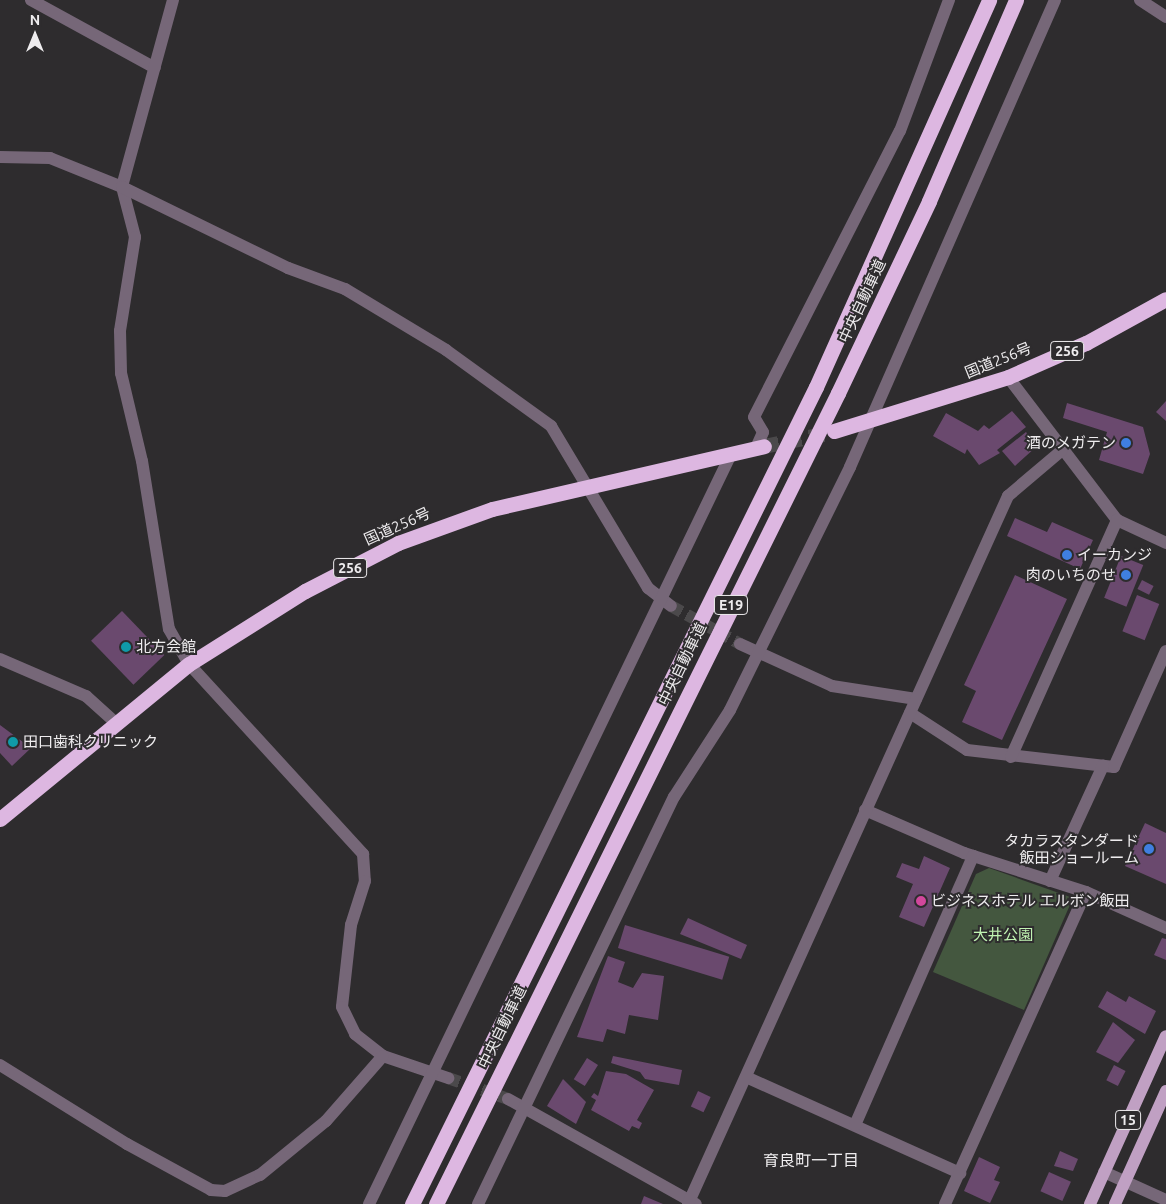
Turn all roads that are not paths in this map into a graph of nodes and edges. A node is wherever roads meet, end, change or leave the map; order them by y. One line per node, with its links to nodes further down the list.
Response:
1 (31, 0): 9 (street)
2 (173, 0): 9 (street)
3 (949, 0): 16 (street)
4 (989, 0): 56 (highway, 中央自動車道 / E19)
5 (1016, 0): 57 (highway, 中央自動車道 / E19)
6 (1056, 0): 14 (street)
7 (1140, 0): 8 (street)
8 (1166, 17)
9 (154, 68): 11 (street)
10 (0, 157): 11 (street)
11 (122, 187): 19 (street); 28 (street)
12 (1166, 299): 13 (highway, 国道256号 / 256)
13 (1008, 377): 14 (highway, 国道256号 / 256); 17 (street)
14 (869, 424): 15 (highway, 国道256号 / 256); 26 (street)
15 (834, 431)
16 (760, 447): 18 (highway, 国道256号 / 256)
17 (1061, 451): 20 (street); 29 (street)
18 (730, 454): 19 (highway, 国道256号 / 256); 22 (street)
19 (588, 485): 22 (street); 28 (highway, 国道256号 / 256)
20 (1117, 520): 21 (street); 32 (street)
21 (1166, 542)
22 (660, 596): 23 (street); 43 (street)
23 (670, 606)
24 (740, 644): 26 (street)
25 (1166, 651): 33 (street)
26 (758, 655): 29 (street); 48 (street)
27 (0, 659): 31 (street)
28 (189, 664): 31 (highway, 国道256号 / 256); 41 (street)
29 (916, 698): 30 (street)
30 (910, 712): 32 (street); 34 (street)
31 (115, 722): 35 (highway, 国道256号 / 256)
32 (1011, 757): 33 (street)
33 (1103, 766): 37 (street)
34 (865, 810): 36 (street); 44 (street)
35 (0, 819)
36 (973, 856): 37 (street); 49 (street)
37 (1050, 881): 38 (street)
38 (1086, 892): 39 (street); 51 (street)
39 (1166, 928)
40 (1166, 1036): 50 (main road, 15)
41 (383, 1056): 42 (street); 43 (street)
42 (0, 1065)
43 (431, 1072): 45 (street); 55 (street)
44 (746, 1077): 49 (street); 54 (street)
45 (448, 1078)
46 (1166, 1091): 52 (main road, 15)
47 (508, 1099): 48 (street)
48 (522, 1106): 54 (street); 58 (street)
49 (855, 1125): 51 (street)
50 (1104, 1172): 52 (street); 60 (main road, 15)
51 (960, 1173): 59 (street)
52 (1125, 1182): 53 (street); 61 (main road, 15)
53 (1166, 1200)
54 (691, 1203)
55 (369, 1204)
56 (412, 1204)
57 (436, 1204)
58 (478, 1204)
59 (946, 1204)
60 (1090, 1204)
61 (1115, 1204)

